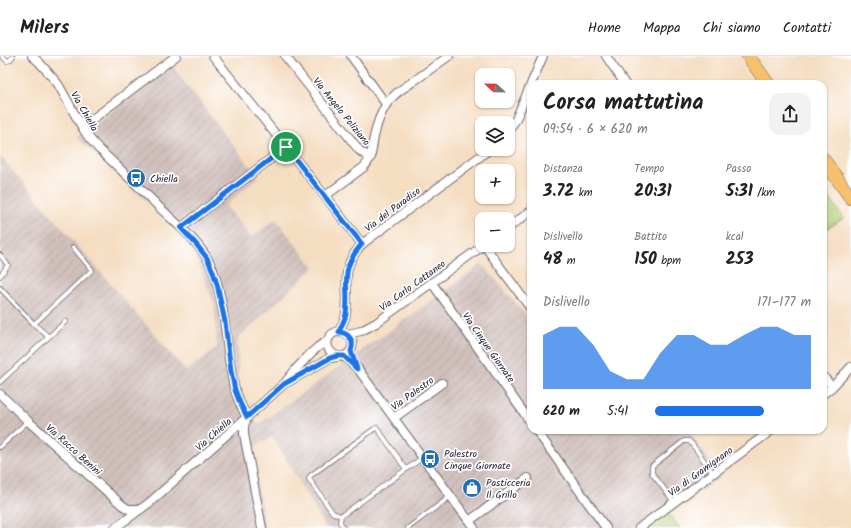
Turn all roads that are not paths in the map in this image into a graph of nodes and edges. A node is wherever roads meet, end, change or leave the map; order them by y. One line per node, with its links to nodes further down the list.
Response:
1 (2, 56): 2 (lane)
2 (13, 56)
3 (32, 56): 18 (street, Via Chiella)
4 (176, 56): 18 (street)
5 (213, 56): 19 (street)
6 (285, 56): 21 (street, Via Angelo Poliziano)
7 (351, 56): 16 (street)
8 (449, 56): 16 (street)
9 (543, 56): 12 (street)
10 (606, 56): 13 (street)
11 (748, 56): 14 (main road)
12 (533, 80)
13 (622, 80)
14 (765, 80)
15 (527, 93): 17 (street)
16 (386, 104): 21 (street)
17 (515, 121)
18 (82, 128): 27 (street, Via Chiella)
19 (286, 147): 23 (street); 27 (street)
20 (481, 156): 28 (street, Via del Paradiso)
21 (371, 157): 23 (street)
22 (827, 165): 24 (main road)
23 (325, 196): 28 (street)
24 (851, 198)
25 (527, 214): 26 (street)
26 (515, 223)
27 (181, 228): 54 (street, Via Chiella)
28 (362, 244): 39 (street, Via del Paradiso)
29 (73, 247): 38 (lane)
30 (475, 252): 34 (street, Via Carlo Cattaneo)
31 (489, 252): 36 (street)
32 (0, 256): 33 (lane)
33 (0, 276)
34 (432, 283): 40 (street, Via Carlo Cattaneo); 55 (street, Via Cinque Giornate)
35 (0, 288): 38 (lane)
36 (527, 304)
37 (66, 321): 41 (lane)
38 (34, 324): 41 (lane)
39 (339, 332): 40 (street); 42 (street)
40 (348, 334): 43 (street)
41 (49, 337): 48 (lane)
42 (327, 341): 44 (street); 50 (street)
43 (351, 351): 44 (street); 46 (street, Via Palestro)
44 (341, 356): 46 (street, Via Palestro); 50 (street)
45 (851, 367): 51 (street)
46 (357, 369): 56 (street, Via Palestro)
47 (827, 381): 51 (street)
48 (0, 382)
49 (442, 383): 56 (street, Via Palestro)
50 (284, 384): 54 (street)
51 (832, 387): 52 (street)
52 (827, 391)
53 (0, 394): 57 (street, Via Rocco Benini)
54 (247, 417): 67 (street, Via Chiella); 71 (street)
55 (527, 417)
56 (394, 418): 61 (street, Via Palestro)
57 (28, 421): 60 (lane); 67 (street, Via Rocco Benini)
58 (539, 434): 74 (street)
59 (767, 434): 63 (street, Via di Gramignano)
60 (0, 447)
61 (422, 458): 62 (lane); 65 (street, Via Palestro)
62 (406, 469): 68 (lane); 68 (lane)
63 (713, 473): 66 (street, Via di Gramignano); 66 (lane)
64 (528, 478): 69 (street, Via Palestro)
65 (451, 496): 69 (street, Via Palestro); 73 (lane)
66 (674, 502): 75 (street, Via di Gramignano)
67 (141, 509): 70 (street, Via Chiella)
68 (341, 516): 72 (lane)
69 (471, 525)
70 (115, 528)
71 (262, 528)
72 (343, 528)
73 (408, 528)
74 (606, 528)
75 (639, 528)

